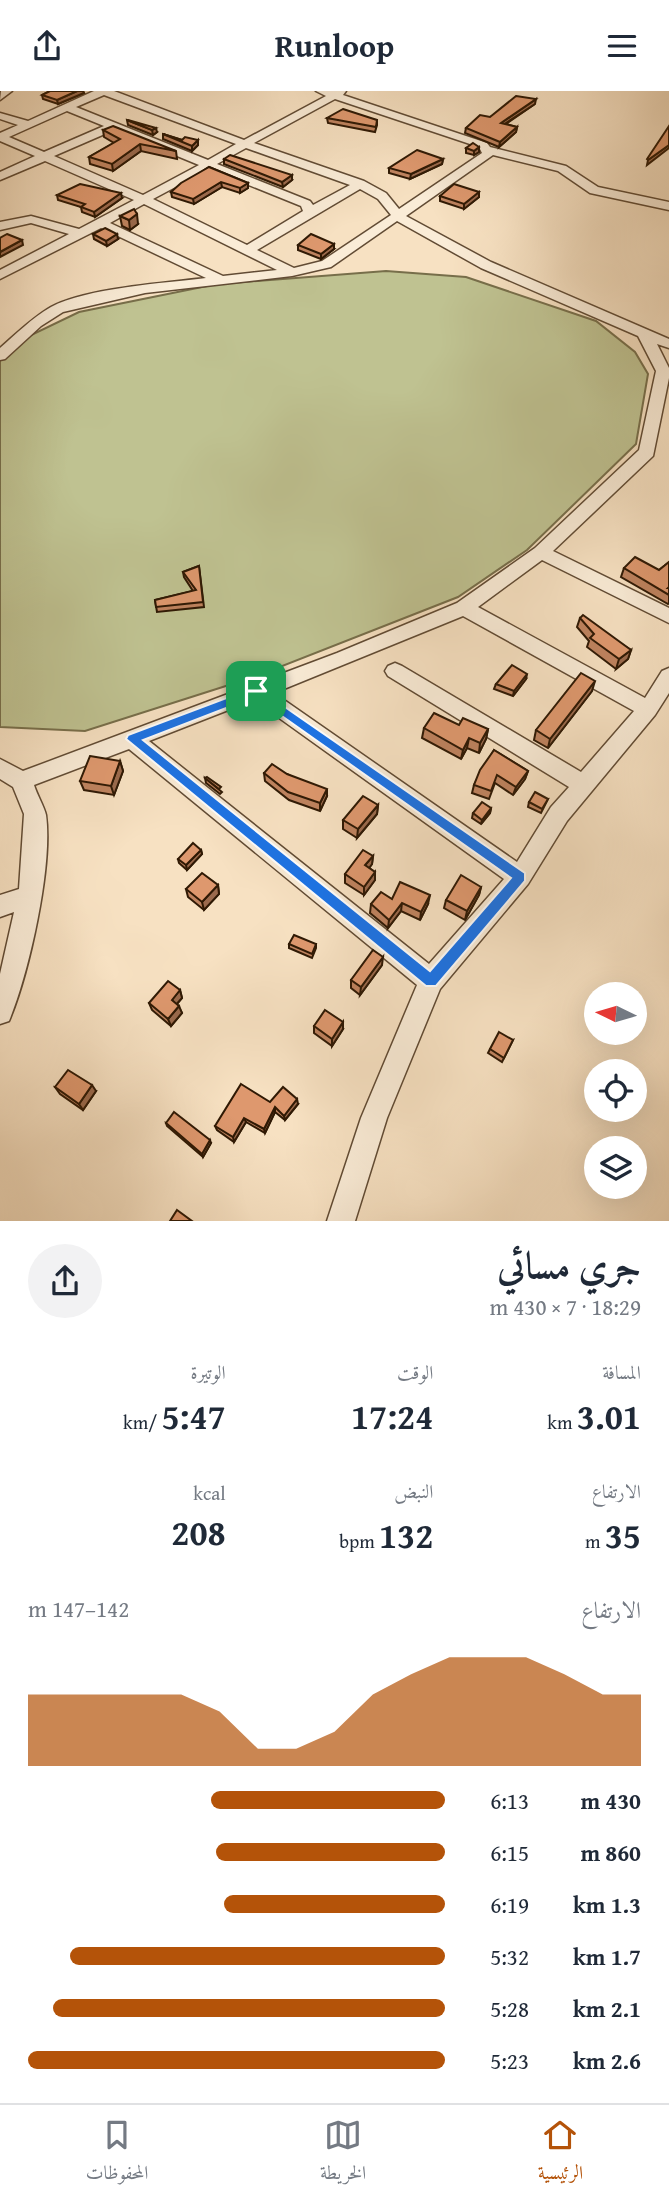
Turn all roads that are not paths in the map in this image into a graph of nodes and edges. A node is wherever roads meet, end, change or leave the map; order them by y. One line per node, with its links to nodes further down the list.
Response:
1 (7, 91): 5 (street)
2 (104, 91): 6 (street); 11 (street)
3 (321, 91): 4 (street)
4 (339, 93): 11 (street); 12 (street)
5 (0, 97)
6 (67, 107): 8 (street); 9 (street)
7 (0, 115): 8 (street)
8 (28, 124): 10 (street)
9 (113, 126): 13 (street); 14 (street)
10 (0, 137): 13 (street)
11 (245, 144): 14 (street); 16 (street)
12 (487, 149): 18 (street); 20 (street)
13 (43, 157): 15 (street); 17 (street)
14 (207, 163): 17 (street); 19 (street)
15 (0, 176)
16 (360, 184): 19 (street); 20 (street)
17 (145, 200): 21 (street); 24 (street)
18 (669, 207)
19 (310, 212): 24 (street)
20 (399, 217): 25 (street); 28 (street)
21 (103, 223): 23 (street); 27 (street)
22 (0, 226): 23 (street)
23 (81, 234): 26 (street)
24 (247, 250): 25 (street)
25 (292, 272): 27 (street)
26 (0, 275)
27 (220, 279): 30 (street)
28 (645, 335): 29 (street); 31 (street)
29 (669, 344)
30 (0, 356)
31 (541, 552): 32 (street); 33 (street)
32 (464, 608): 36 (street); 37 (street)
33 (669, 616)
34 (395, 671): 41 (street)
35 (669, 676): 37 (street)
36 (256, 691): 38 (street); 42 (street)
37 (648, 709): 41 (street)
38 (132, 739): 40 (street); 45 (street)
39 (0, 768): 40 (street)
40 (21, 781): 43 (street)
41 (584, 785): 42 (street)
42 (520, 877): 45 (street)
43 (29, 896): 44 (street); 46 (street)
44 (0, 906)
45 (431, 981): 47 (street)
46 (0, 1012)
47 (341, 1221)

